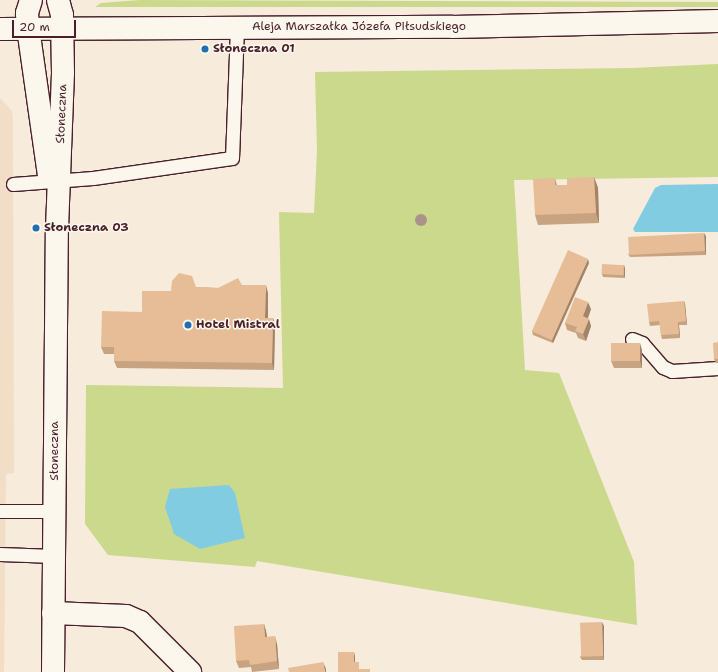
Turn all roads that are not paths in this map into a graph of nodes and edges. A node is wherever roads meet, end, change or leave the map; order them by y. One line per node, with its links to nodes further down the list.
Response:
1 (31, 0): 6 (street, Słoneczna)
2 (58, 0): 4 (street, Słoneczna)
3 (718, 21): 5 (street, Aleja Marszałka Józefa Piłsudskiego)
4 (62, 27): 5 (street, Aleja Marszałka Józefa Piłsudskiego); 6 (street, Aleja Marszałka Józefa Piłsudskiego); 8 (street, Słoneczna)
5 (237, 27): 8 (lane)
6 (28, 28): 7 (street, Aleja Marszałka Józefa Piłsudskiego); 8 (street, Słoneczna)
7 (0, 29)
8 (54, 181): 9 (lane); 13 (street, Słoneczna)
9 (13, 184)
10 (632, 339): 11 (lane)
11 (718, 368)
12 (3, 511): 13 (lane)
13 (54, 512): 15 (street, Słoneczna)
14 (3, 554): 15 (lane)
15 (54, 556): 16 (street, Słoneczna)
16 (54, 613): 17 (street, Słoneczna); 18 (street)
17 (53, 672)
18 (190, 672)

